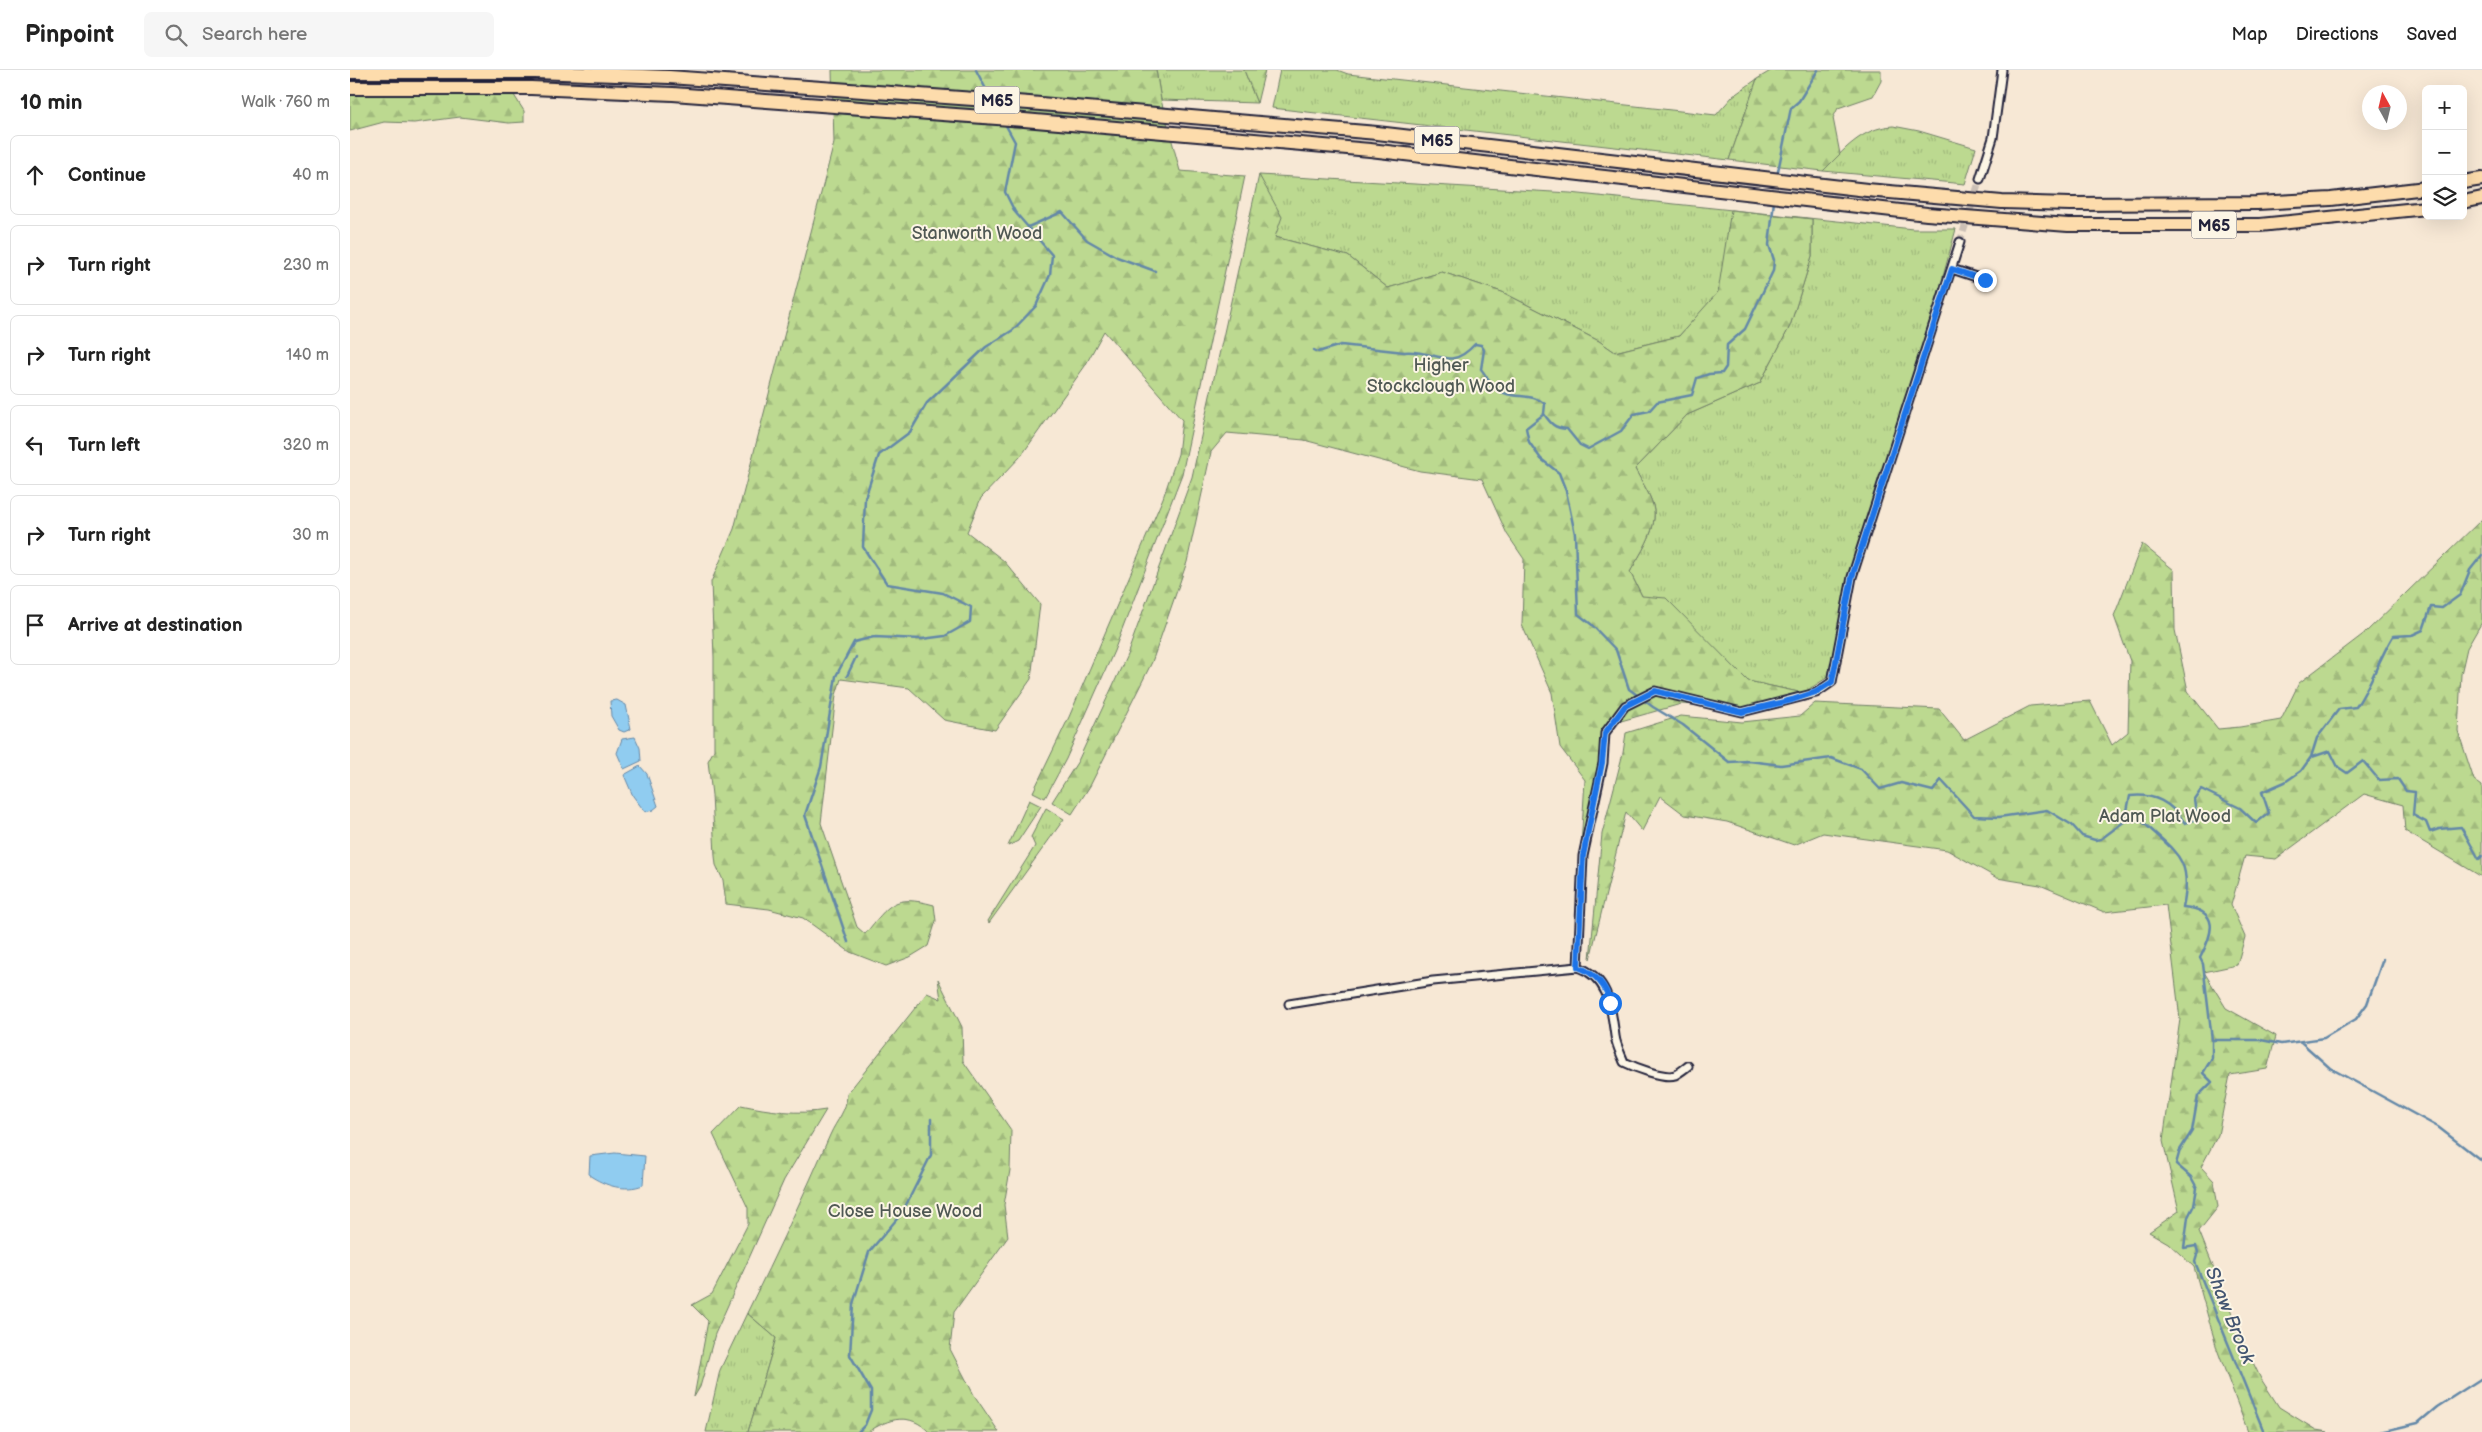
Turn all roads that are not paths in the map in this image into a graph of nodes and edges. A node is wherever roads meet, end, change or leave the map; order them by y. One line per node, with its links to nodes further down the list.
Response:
1 (2002, 70): 4 (street)
2 (350, 72): 7 (highway, M65)
3 (350, 88): 10 (highway, M65)
4 (1980, 178)
5 (2482, 179): 6 (highway)
6 (2467, 181)
7 (2422, 188)
8 (2482, 198): 9 (highway)
9 (2467, 201)
10 (2422, 208)
11 (1960, 242): 12 (street)
12 (1952, 269): 13 (street); 14 (street)
13 (1985, 280)
14 (1578, 967): 15 (street); 16 (street)
15 (1289, 1004)
16 (1688, 1066)

